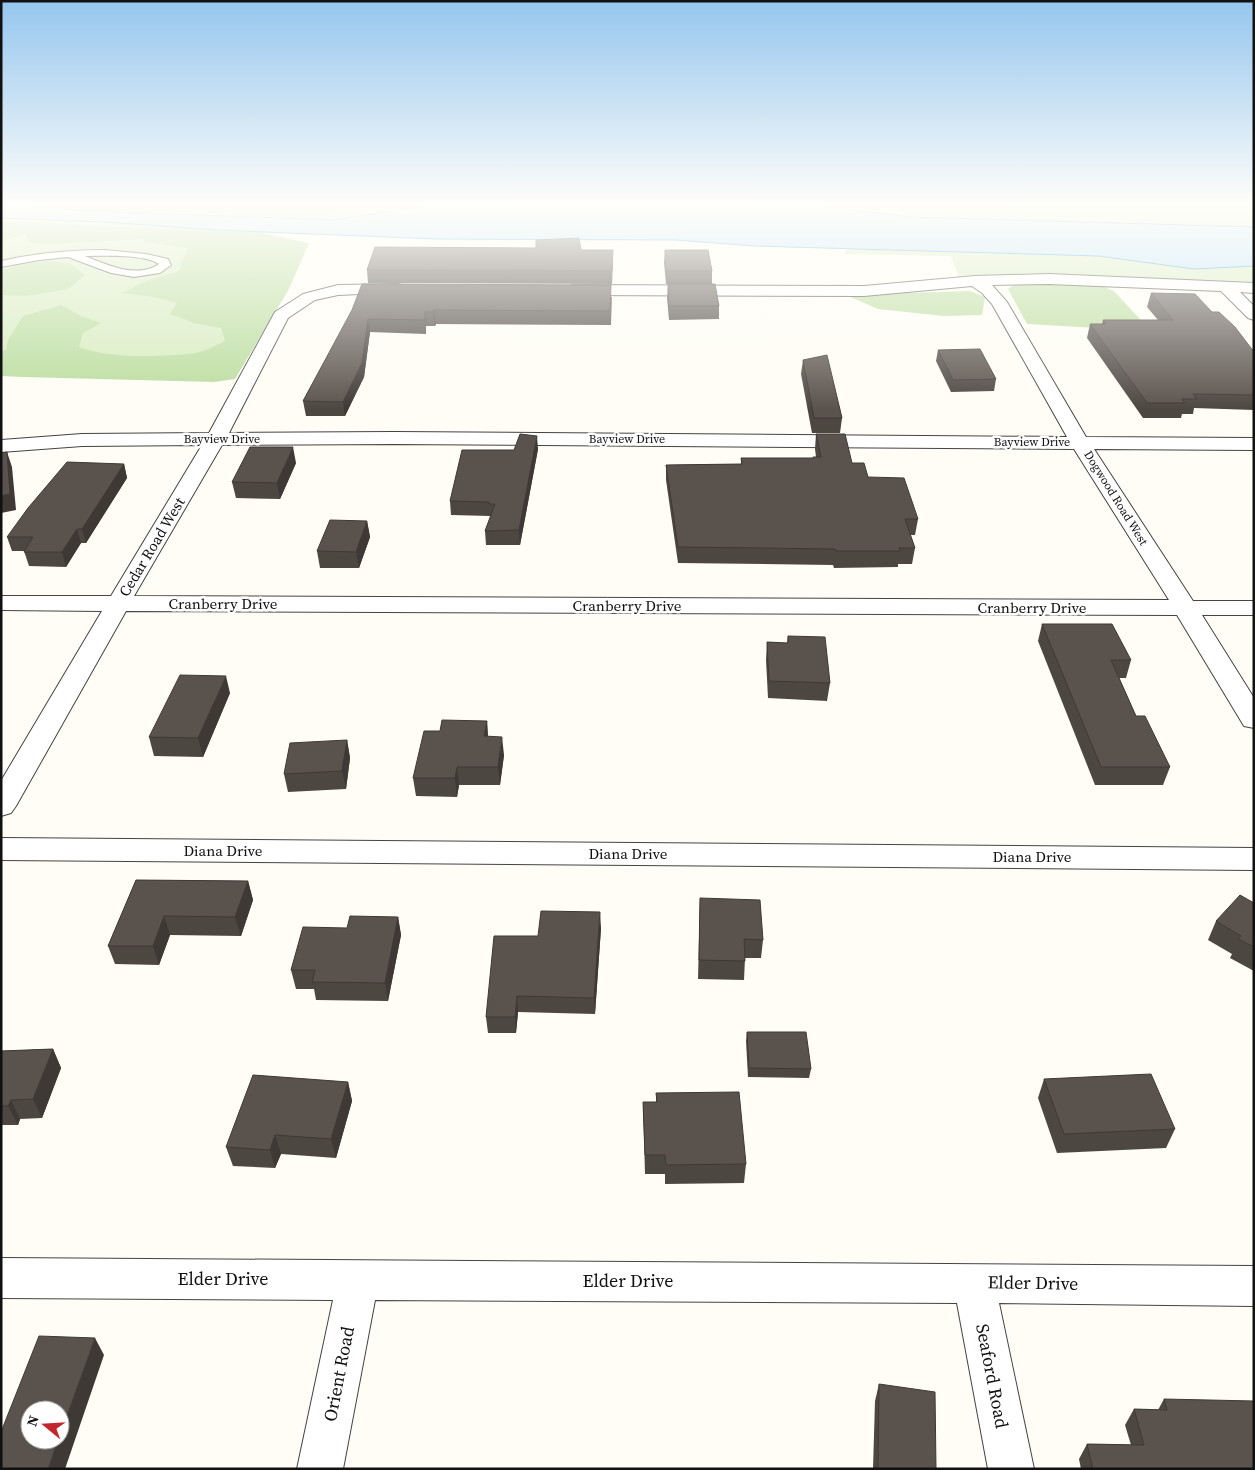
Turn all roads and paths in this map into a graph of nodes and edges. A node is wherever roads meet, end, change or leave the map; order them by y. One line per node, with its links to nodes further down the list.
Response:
1 (115, 273): 2 (lane)
2 (148, 273)
3 (975, 281): 4 (street); 7 (street); 10 (street, Dogwood Road West)
4 (1226, 286): 5 (street); 8 (street)
5 (1254, 288)
6 (409, 289): 9 (street, Cedar Road West)
7 (554, 290)
8 (1254, 315)
9 (216, 439): 10 (street, Bayview Drive); 12 (street, Bayview Drive); 14 (street, Cedar Road West)
10 (1080, 442): 11 (street, Bayview Drive); 16 (street, Dogwood Road West)
11 (1254, 444)
12 (1, 446)
13 (1, 603): 14 (street, Cranberry Drive)
14 (118, 604): 16 (street, Cranberry Drive); 18 (street, Cedar Road West)
15 (1254, 608): 16 (street, Cranberry Drive)
16 (1186, 609): 17 (street, Dogwood Road West)
17 (1254, 720)
18 (1, 806)
19 (1, 849): 20 (street, Diana Drive)
20 (1254, 859)
21 (1, 1278): 22 (street, Elder Drive)
22 (358, 1280): 23 (street, Elder Drive); 25 (street, Orient Road)
23 (974, 1282): 24 (street, Elder Drive); 26 (street, Seaford Road)
24 (1254, 1286)
25 (320, 1469)
26 (1011, 1469)

